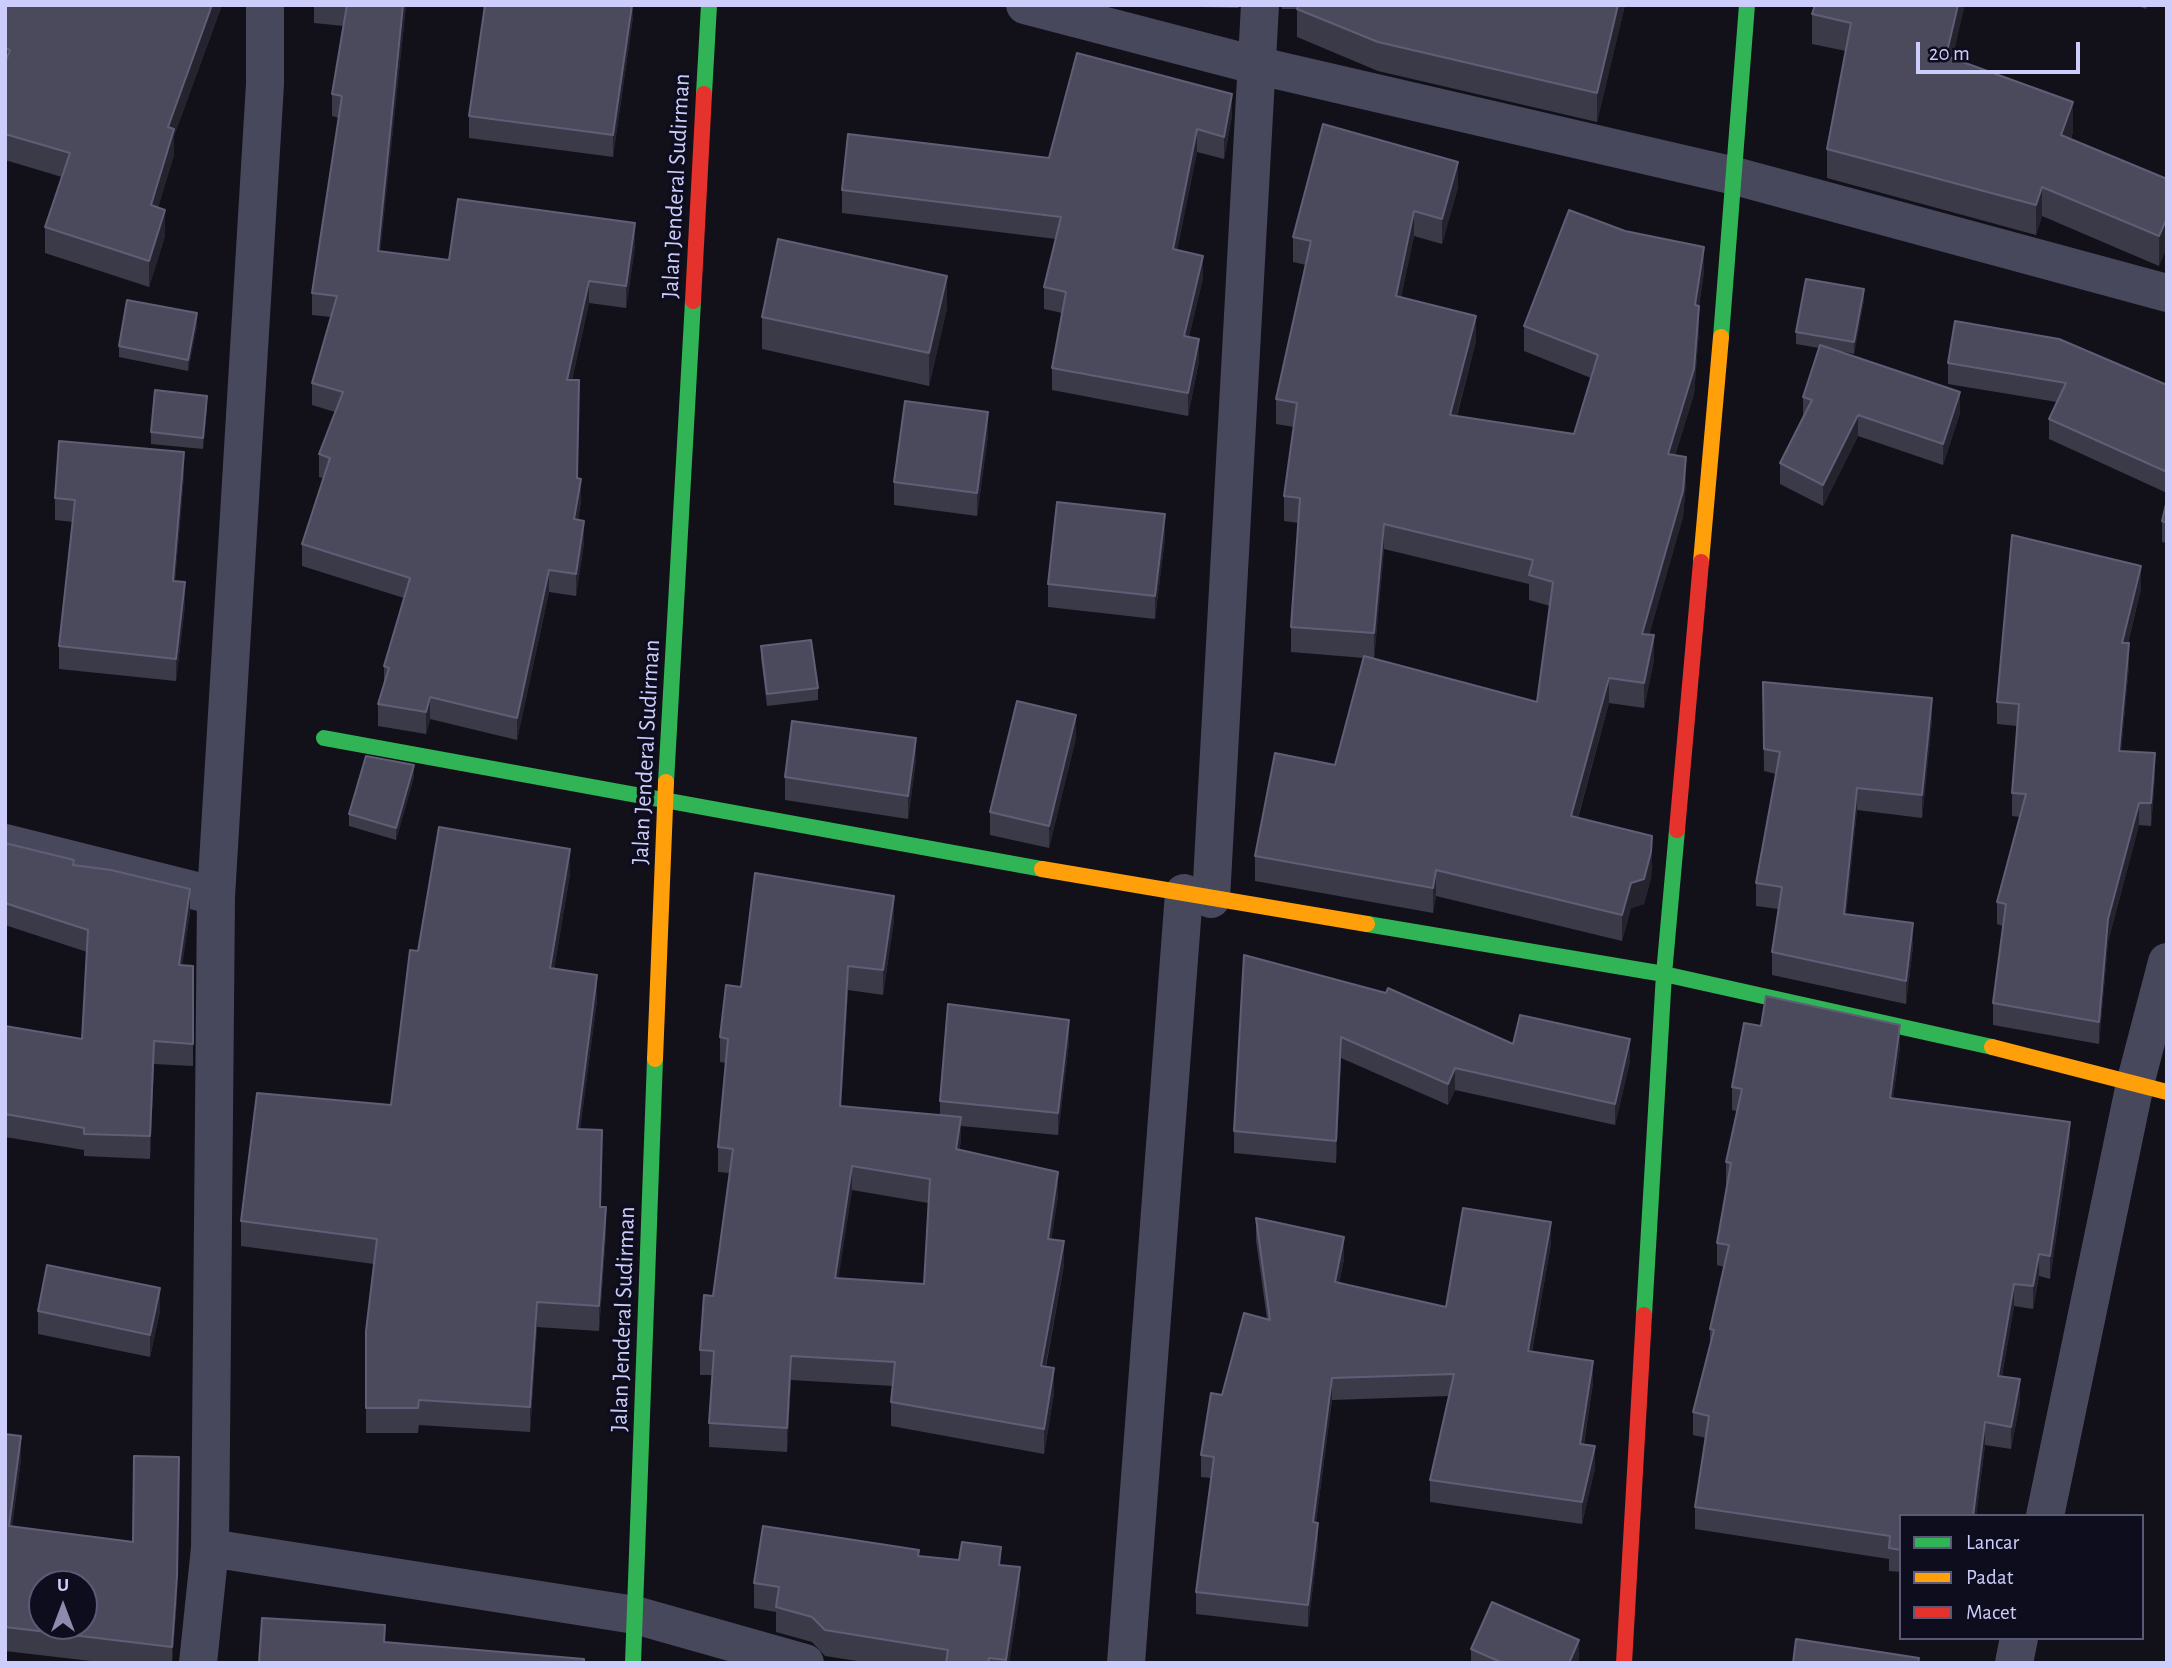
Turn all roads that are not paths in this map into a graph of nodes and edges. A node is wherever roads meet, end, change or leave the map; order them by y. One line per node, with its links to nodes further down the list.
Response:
1 (265, 5): 12 (street)
2 (709, 5): 10 (main road, Jalan Jenderal Sudirman)
3 (1025, 5): 6 (street)
4 (1260, 5): 6 (street)
5 (1747, 5): 7 (main road)
6 (1255, 65): 7 (street); 13 (street)
7 (1735, 176): 8 (street); 15 (main road)
8 (2167, 293)
9 (324, 738): 10 (main road)
10 (665, 799): 13 (main road); 19 (main road, Jalan Jenderal Sudirman)
11 (5, 843): 12 (street)
12 (216, 896): 18 (street)
13 (1197, 896): 15 (main road); 24 (street)
14 (2167, 962): 16 (street)
15 (1664, 974): 16 (main road); 25 (main road)
16 (2151, 1088): 17 (street)
17 (2045, 1514)
18 (210, 1548): 19 (street); 21 (street)
19 (635, 1615): 22 (main road, Jalan Jenderal Sudirman); 23 (street)
20 (2020, 1640): 26 (street)
21 (198, 1663)
22 (633, 1663)
23 (805, 1663)
24 (1126, 1663)
25 (1624, 1663)
26 (2014, 1663)

